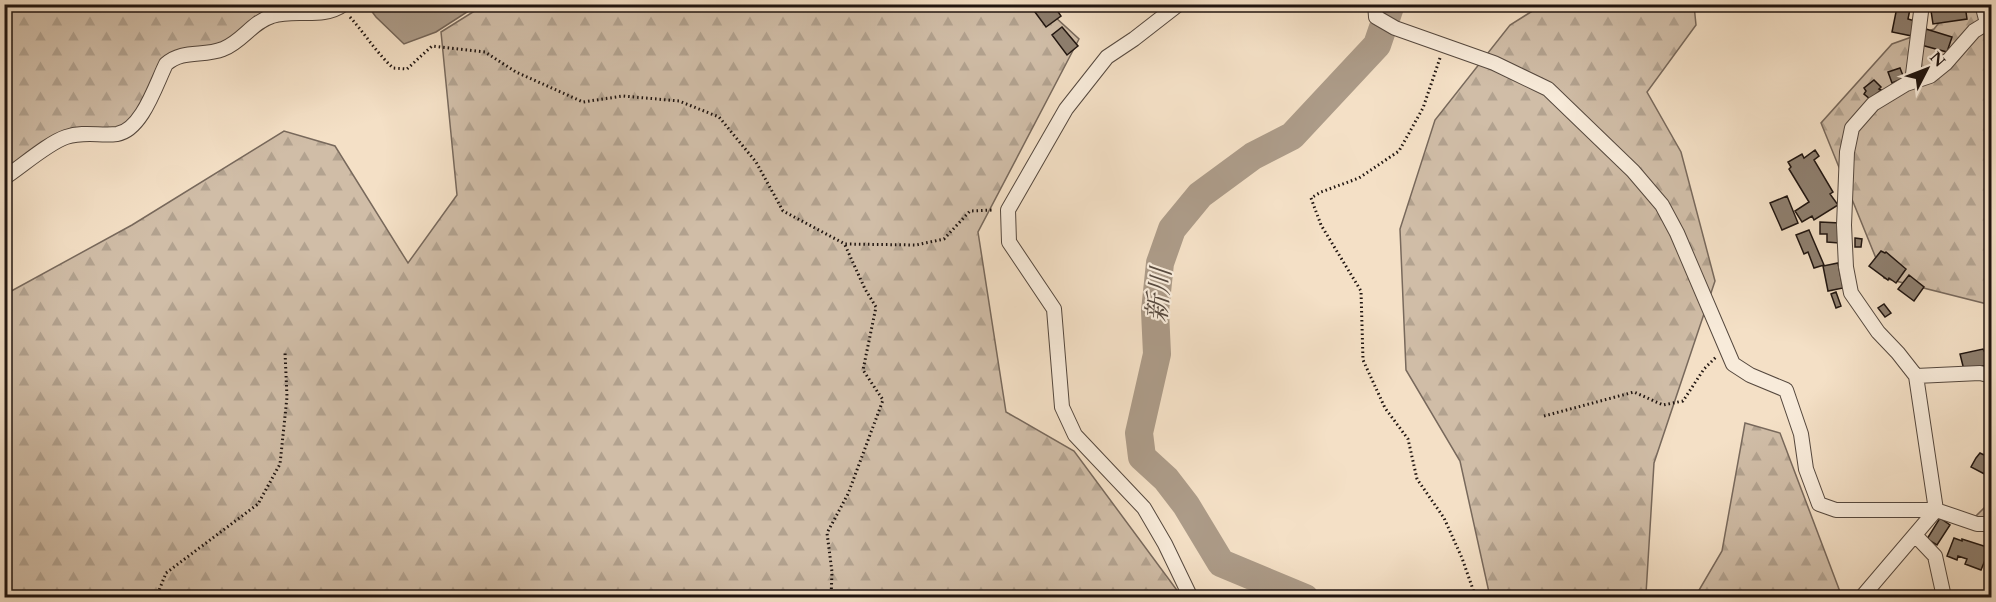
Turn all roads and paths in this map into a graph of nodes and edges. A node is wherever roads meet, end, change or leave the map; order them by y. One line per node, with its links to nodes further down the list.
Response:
1 (1179, 4): 10 (street)
2 (1922, 4): 8 (street)
3 (1982, 4): 6 (street)
4 (342, 6): 9 (street); 11 (path)
5 (1376, 11): 7 (street)
6 (1990, 21): 8 (street)
7 (1444, 44): 12 (street); 23 (path)
8 (1912, 82): 14 (street)
9 (4, 178)
10 (1008, 210): 11 (path); 22 (street)
11 (845, 244): 21 (path)
12 (1726, 348): 16 (path); 17 (street)
13 (285, 352): 20 (path)
14 (1916, 376): 15 (street); 17 (street)
15 (1992, 376)
16 (1544, 416)
17 (1936, 510): 18 (street); 19 (street)
18 (1992, 524)
19 (1915, 535): 24 (street); 25 (street)
20 (156, 597)
21 (831, 597)
22 (1191, 597)
23 (1476, 597)
24 (1861, 597)
25 (1946, 597)

